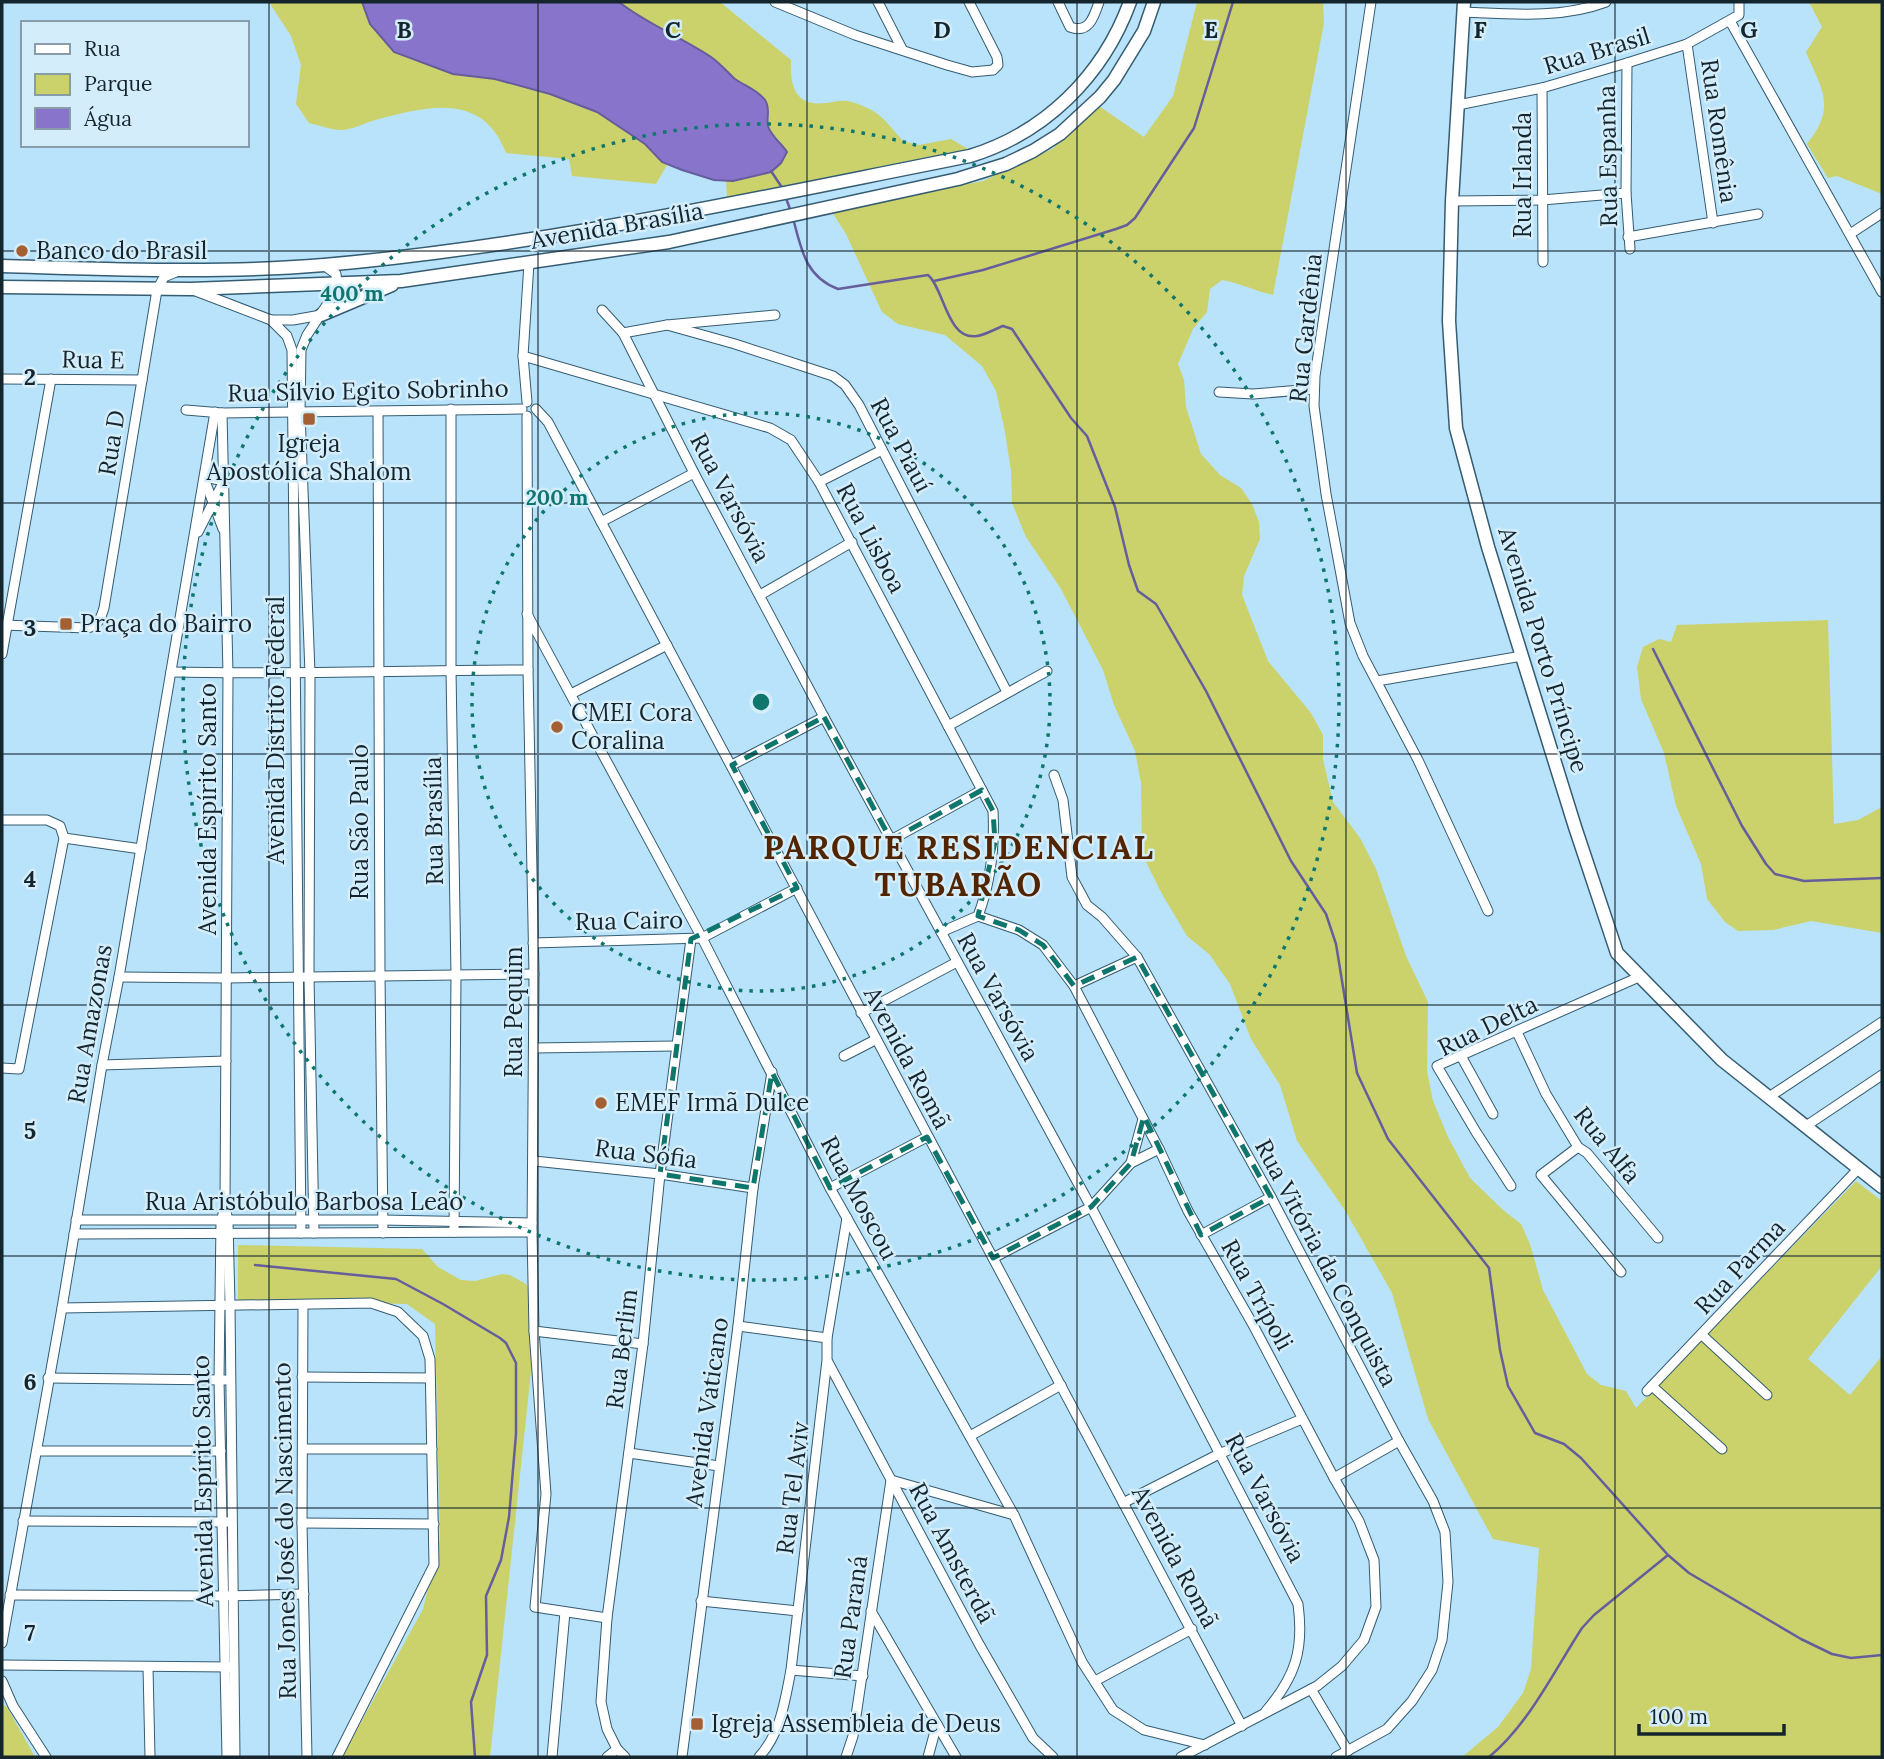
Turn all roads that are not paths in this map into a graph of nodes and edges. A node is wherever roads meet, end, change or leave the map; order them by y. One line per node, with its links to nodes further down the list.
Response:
1 (775, 2): 14 (street)
2 (878, 2): 14 (street)
3 (969, 2): 14 (street)
4 (1058, 2): 5 (street)
5 (1099, 2)
6 (1130, 2): 29 (street, Avenida Brasília)
7 (1154, 2): 28 (street, Avenida Brasília)
8 (1371, 2): 48 (street, Rua Gardênia)
9 (1606, 2): 11 (street)
10 (1739, 2): 12 (street)
11 (1463, 7): 17 (street, Avenida Porto Príncipe)
12 (1735, 18): 13 (street, Rua Brasil); 24 (street)
13 (1687, 44): 15 (street, Rua Brasil); 23 (street, Rua Romênia)
14 (902, 50)
15 (1627, 63): 16 (street, Rua Brasil); 18 (street, Rua Espanha)
16 (1542, 88): 17 (street, Rua Brasil); 19 (street, Rua Irlanda)
17 (1458, 105): 20 (street, Avenida Porto Príncipe)
18 (1626, 193): 19 (street); 25 (street, Rua Espanha)
19 (1542, 200): 20 (street); 27 (street, Rua Irlanda)
20 (1452, 201): 72 (street, Avenida Porto Príncipe)
21 (1882, 213): 24 (street)
22 (1758, 214): 23 (street)
23 (1713, 223): 25 (street)
24 (1850, 234): 37 (street)
25 (1628, 237): 26 (street, Rua Espanha)
26 (1630, 249)
27 (1543, 262)
28 (529, 263): 32 (street, Avenida Brasília); 44 (street, Rua Pequim)
29 (323, 265): 31 (street, Avenida Brasília); 33 (street)
30 (2, 266): 31 (street, Avenida Brasília)
31 (181, 271): 36 (street)
32 (401, 281): 33 (street, Avenida Brasília); 40 (street)
33 (337, 285): 35 (street, Avenida Brasília); 40 (street, Avenida Distrito Federal)
34 (2, 287): 36 (street, Avenida Brasília)
35 (191, 289): 36 (street, Avenida Brasília); 41 (street)
36 (157, 290): 47 (street, Rua D)
37 (1882, 292)
38 (602, 310): 43 (street, Rua Varsóvia)
39 (775, 314): 42 (street)
40 (321, 315): 41 (street); 55 (street, Avenida Distrito Federal)
41 (271, 320): 55 (street, Avenida Distrito Federal)
42 (667, 325): 43 (street); 57 (street, Rua Piauí)
43 (624, 333): 50 (street, Rua Varsóvia)
44 (523, 356): 50 (street, Rua Lisboa); 52 (street, Rua Pequim)
45 (2, 379): 46 (street, Rua E)
46 (51, 379): 47 (street, Rua E); 69 (street)
47 (142, 380): 69 (street, Rua D)
48 (1314, 389): 49 (street); 81 (street, Rua Gardênia)
49 (1219, 392)
50 (654, 393): 58 (street, Rua Varsóvia); 61 (street, Rua Lisboa)
51 (451, 409): 52 (street, Rua Sílvio Egito Sobrinho); 54 (street, Rua Sílvio Egito Sobrinho); 74 (street, Rua Brasília)
52 (525, 409): 63 (street, Avenida Romã); 68 (street, Rua Pequim)
53 (186, 410): 56 (street, Rua Sílvio Egito Sobrinho)
54 (378, 411): 55 (street, Rua Sílvio Egito Sobrinho); 73 (street, Rua São Paulo)
55 (296, 412): 56 (street, Rua Sílvio Egito Sobrinho); 78 (street, Avenida Distrito Federal); 79 (street, Avenida Distrito Federal)
56 (219, 413): 59 (street, Rua Amazonas); 60 (street, Avenida Espírito Santo)
57 (882, 450): 61 (street); 82 (street, Rua Piauí)
58 (694, 472): 63 (street); 67 (street, Rua Varsóvia)
59 (205, 481): 60 (street); 62 (street); 65 (street, Rua Amazonas)
60 (224, 481): 62 (street); 64 (street, Avenida Espírito Santo)
61 (819, 482): 66 (street, Rua Lisboa)
62 (213, 502): 64 (street); 65 (street)
63 (601, 523): 70 (street, Avenida Romã)
64 (226, 537): 80 (street, Avenida Espírito Santo)
65 (193, 540): 77 (street, Rua Amazonas)
66 (852, 542): 67 (street); 85 (street, Rua Lisboa)
67 (760, 595): 84 (street, Rua Varsóvia)
68 (527, 614): 75 (street, Rua Pequim); 83 (street, Rua Moscou)
69 (4, 625): 71 (street)
70 (667, 645): 83 (street); 86 (street, Avenida Romã)
71 (2, 654)
72 (1522, 656): 81 (street); 108 (street, Avenida Porto Príncipe)
73 (379, 670): 74 (street); 79 (street); 103 (street, Rua São Paulo)
74 (451, 670): 75 (street); 104 (street, Rua Brasília)
75 (528, 670): 99 (street, Rua Pequim)
76 (1047, 671): 82 (street)
77 (172, 672): 80 (street); 92 (street, Rua Amazonas)
78 (295, 673): 79 (street); 80 (street); 107 (street, Avenida Distrito Federal)
79 (310, 673): 106 (street, Avenida Distrito Federal)
80 (228, 674): 109 (street, Avenida Espírito Santo)
81 (1377, 681): 94 (street)
82 (1007, 692): 85 (street)
83 (571, 694): 97 (street, Rua Moscou)
84 (824, 717): 86 (street); 91 (street, Rua Varsóvia)
85 (948, 726): 88 (street, Rua Lisboa)
86 (732, 765): 93 (street, Avenida Romã)
87 (1054, 775): 100 (street, Rua Vitória da Conquista)
88 (982, 790): 91 (street); 95 (street, Rua Lisboa)
89 (2, 820): 90 (street)
90 (64, 838): 92 (street); 121 (street)
91 (891, 840): 96 (street, Rua Varsóvia)
92 (141, 849): 105 (street, Rua Amazonas)
93 (797, 888): 97 (street, Rua Cairo); 111 (street, Avenida Romã)
94 (1488, 911)
95 (978, 916): 96 (street); 110 (street, Rua Trípoli)
96 (941, 932): 101 (street, Rua Varsóvia)
97 (702, 938): 98 (street, Rua Cairo); 122 (street, Rua Moscou)
98 (691, 939): 99 (street, Rua Cairo); 115 (street, Rua Berlim)
99 (533, 943): 102 (street, Rua Pequim)
100 (1137, 957): 110 (street); 139 (street, Rua Vitória da Conquista)
101 (957, 962): 111 (street); 140 (street, Rua Varsóvia)
102 (534, 974): 104 (street); 116 (street, Rua Pequim)
103 (380, 975): 104 (street); 106 (street); 145 (street, Rua São Paulo)
104 (456, 975): 147 (street, Rua Brasília)
105 (119, 976): 109 (street); 120 (street, Rua Amazonas)
106 (309, 976): 107 (street); 144 (street, Avenida Distrito Federal)
107 (297, 977): 109 (street); 143 (street, Avenida Distrito Federal)
108 (1639, 977): 113 (street, Rua Delta); 124 (street, Avenida Porto Príncipe)
109 (227, 978): 119 (street, Avenida Espírito Santo)
110 (1074, 986): 126 (street, Rua Trípoli)
111 (861, 1013): 114 (street, Avenida Romã)
112 (1882, 1022): 124 (street)
113 (1517, 1032): 118 (street, Rua Delta); 129 (street, Rua Alfa)
114 (875, 1040): 117 (street); 128 (street, Avenida Romã)
115 (676, 1046): 116 (street); 134 (street, Rua Berlim)
116 (534, 1048): 131 (street, Rua Pequim)
117 (844, 1056)
118 (1461, 1056): 125 (street); 135 (street, Rua Delta)
119 (226, 1061): 120 (street); 146 (street, Avenida Espírito Santo)
120 (102, 1065): 142 (street, Rua Amazonas)
121 (2, 1068)
122 (772, 1072): 137 (street, Avenida Vaticano); 138 (street, Rua Moscou)
123 (1882, 1075): 127 (street)
124 (1769, 1097): 127 (street, Avenida Porto Príncipe)
125 (1493, 1114)
126 (1143, 1119): 130 (street, Rua Trípoli); 132 (street)
127 (1806, 1126): 133 (street, Avenida Porto Príncipe)
128 (927, 1137): 138 (street); 157 (street, Avenida Romã)
129 (1578, 1147): 156 (street, Rua Alfa); 158 (street)
130 (1159, 1149): 132 (street); 155 (street, Rua Trípoli)
131 (534, 1161): 134 (street, Rua Sófia); 148 (street, Rua Pequim)
132 (1132, 1163): 140 (street)
133 (1859, 1168): 136 (street, Avenida Porto Príncipe); 165 (street, Rua Parma)
134 (660, 1174): 137 (street, Rua Sófia); 167 (street, Rua Berlim)
135 (1511, 1186)
136 (1882, 1186)
137 (753, 1188): 163 (street, Avenida Vaticano)
138 (830, 1188): 141 (street, Rua Moscou)
139 (1270, 1197): 155 (street); 177 (street, Rua Vitória da Conquista)
140 (1091, 1208): 157 (street); 184 (street, Rua Varsóvia)
141 (846, 1218): 166 (street, Rua Tel Aviv); 176 (street, Rua Moscou)
142 (76, 1220): 146 (street, Rua Aristóbulo Barbosa Leão); 153 (street, Rua Amazonas)
143 (300, 1220): 144 (street, Rua Aristóbulo Barbosa Leão); 146 (street, Rua Aristóbulo Barbosa Leão); 150 (street, Avenida Distrito Federal)
144 (314, 1220): 145 (street, Rua Aristóbulo Barbosa Leão); 151 (street, Avenida Distrito Federal)
145 (382, 1220): 147 (street, Rua Aristóbulo Barbosa Leão); 152 (street, Rua São Paulo)
146 (225, 1222): 154 (street, Avenida Espírito Santo)
147 (454, 1222): 148 (street, Rua Aristóbulo Barbosa Leão); 149 (street, Rua Brasília)
148 (532, 1228): 149 (street); 164 (street, Rua Pequim)
149 (454, 1232): 152 (street)
150 (300, 1233): 151 (street); 154 (street)
151 (314, 1233): 152 (street)
152 (383, 1233)
153 (74, 1234): 154 (street); 162 (street, Rua Amazonas)
154 (224, 1234): 159 (street, Avenida Espírito Santo); 161 (street, Avenida Espírito Santo)
155 (1201, 1234): 175 (street, Rua Trípoli)
156 (1658, 1238)
157 (993, 1258): 173 (street, Avenida Romã)
158 (1621, 1272)
159 (230, 1305): 160 (street); 161 (street); 172 (street, Avenida Espírito Santo)
160 (303, 1305): 169 (street, Rua Jones José do Nascimento); 171 (street)
161 (219, 1306): 162 (street); 172 (street, Avenida Espírito Santo)
162 (62, 1308): 170 (street, Rua Amazonas)
163 (738, 1326): 166 (street); 185 (street, Avenida Vaticano)
164 (534, 1331): 167 (street); 200 (street, Rua Pequim)
165 (1703, 1335): 174 (street); 180 (street, Rua Parma)
166 (827, 1338): 168 (street, Rua Tel Aviv)
167 (643, 1344): 183 (street, Rua Berlim)
168 (827, 1360): 187 (street, Rua Amsterdã); 199 (street, Rua Tel Aviv)
169 (302, 1377): 171 (street); 178 (street, Rua Jones José do Nascimento)
170 (48, 1378): 172 (street); 181 (street, Rua Amazonas)
171 (430, 1378): 179 (street)
172 (224, 1380): 182 (street, Avenida Espírito Santo); 191 (street, Avenida Espírito Santo)
173 (1061, 1385): 176 (street); 188 (street, Avenida Romã)
174 (1768, 1395)
175 (1302, 1419): 184 (street); 186 (street, Rua Trípoli)
176 (970, 1436): 189 (street, Rua Moscou)
177 (1399, 1441): 186 (street); 217 (street, Rua Vitória da Conquista)
178 (303, 1448): 179 (street); 192 (street, Rua Jones José do Nascimento)
179 (432, 1449): 193 (street)
180 (1721, 1449)
181 (37, 1451): 182 (street); 190 (street, Rua Amazonas)
182 (221, 1451): 191 (street, Avenida Espírito Santo)
183 (629, 1453): 185 (street); 201 (street, Rua Berlim)
184 (1219, 1454): 188 (street); 212 (street, Rua Varsóvia)
185 (719, 1466): 197 (street, Avenida Vaticano)
186 (1334, 1478): 211 (street, Rua Trípoli)
187 (891, 1480): 189 (street); 198 (street, Rua Paraná); 232 (street, Rua Amsterdã)
188 (1123, 1503): 202 (street, Avenida Romã)
189 (1014, 1514): 210 (street, Rua Moscou)
190 (23, 1521): 191 (street); 195 (street, Rua Amazonas)
191 (227, 1522): 196 (street, Avenida Espírito Santo)
192 (302, 1522): 193 (street); 194 (street, Rua Jones José do Nascimento)
193 (434, 1524): 223 (street)
194 (304, 1594): 196 (street); 222 (street, Rua Jones José do Nascimento)
195 (10, 1595): 196 (street); 203 (street, Rua Amazonas)
196 (228, 1596): 206 (street, Avenida Espírito Santo)
197 (701, 1601): 199 (street); 227 (street, Avenida Vaticano)
198 (870, 1609): 208 (street, Rua Paraná); 213 (street)
199 (798, 1611): 207 (street, Rua Tel Aviv)
200 (565, 1612): 201 (street); 224 (street)
201 (607, 1618): 216 (street, Rua Berlim)
202 (1192, 1629): 210 (street); 214 (street, Avenida Romã)
203 (2, 1643)
204 (2, 1665): 205 (street)
205 (148, 1667): 206 (street); 219 (street)
206 (229, 1667): 220 (street, Avenida Espírito Santo); 221 (street, Avenida Espírito Santo)
207 (791, 1670): 208 (street); 228 (street, Rua Tel Aviv)
208 (863, 1676): 229 (street, Rua Paraná)
209 (2, 1681): 218 (street)
210 (1095, 1681): 215 (street, Rua Moscou)
211 (1311, 1689): 212 (street, Rua Trípoli); 217 (street)
212 (1266, 1711): 214 (street, Rua Trípoli)
213 (937, 1724): 230 (street); 231 (street)
214 (1242, 1726): 215 (street)
215 (1205, 1745): 233 (street)
216 (617, 1749): 225 (street); 226 (street, Rua Berlim)
217 (1348, 1751): 234 (street, Rua Vitória da Conquista)
218 (46, 1757)
219 (150, 1757)
220 (227, 1757)
221 (235, 1757)
222 (307, 1757)
223 (337, 1757)
224 (551, 1757)
225 (607, 1757)
226 (625, 1757)
227 (682, 1757)
228 (760, 1757)
229 (846, 1757)
230 (928, 1757)
231 (957, 1757)
232 (1053, 1757)
233 (1181, 1757)
234 (1336, 1757)

